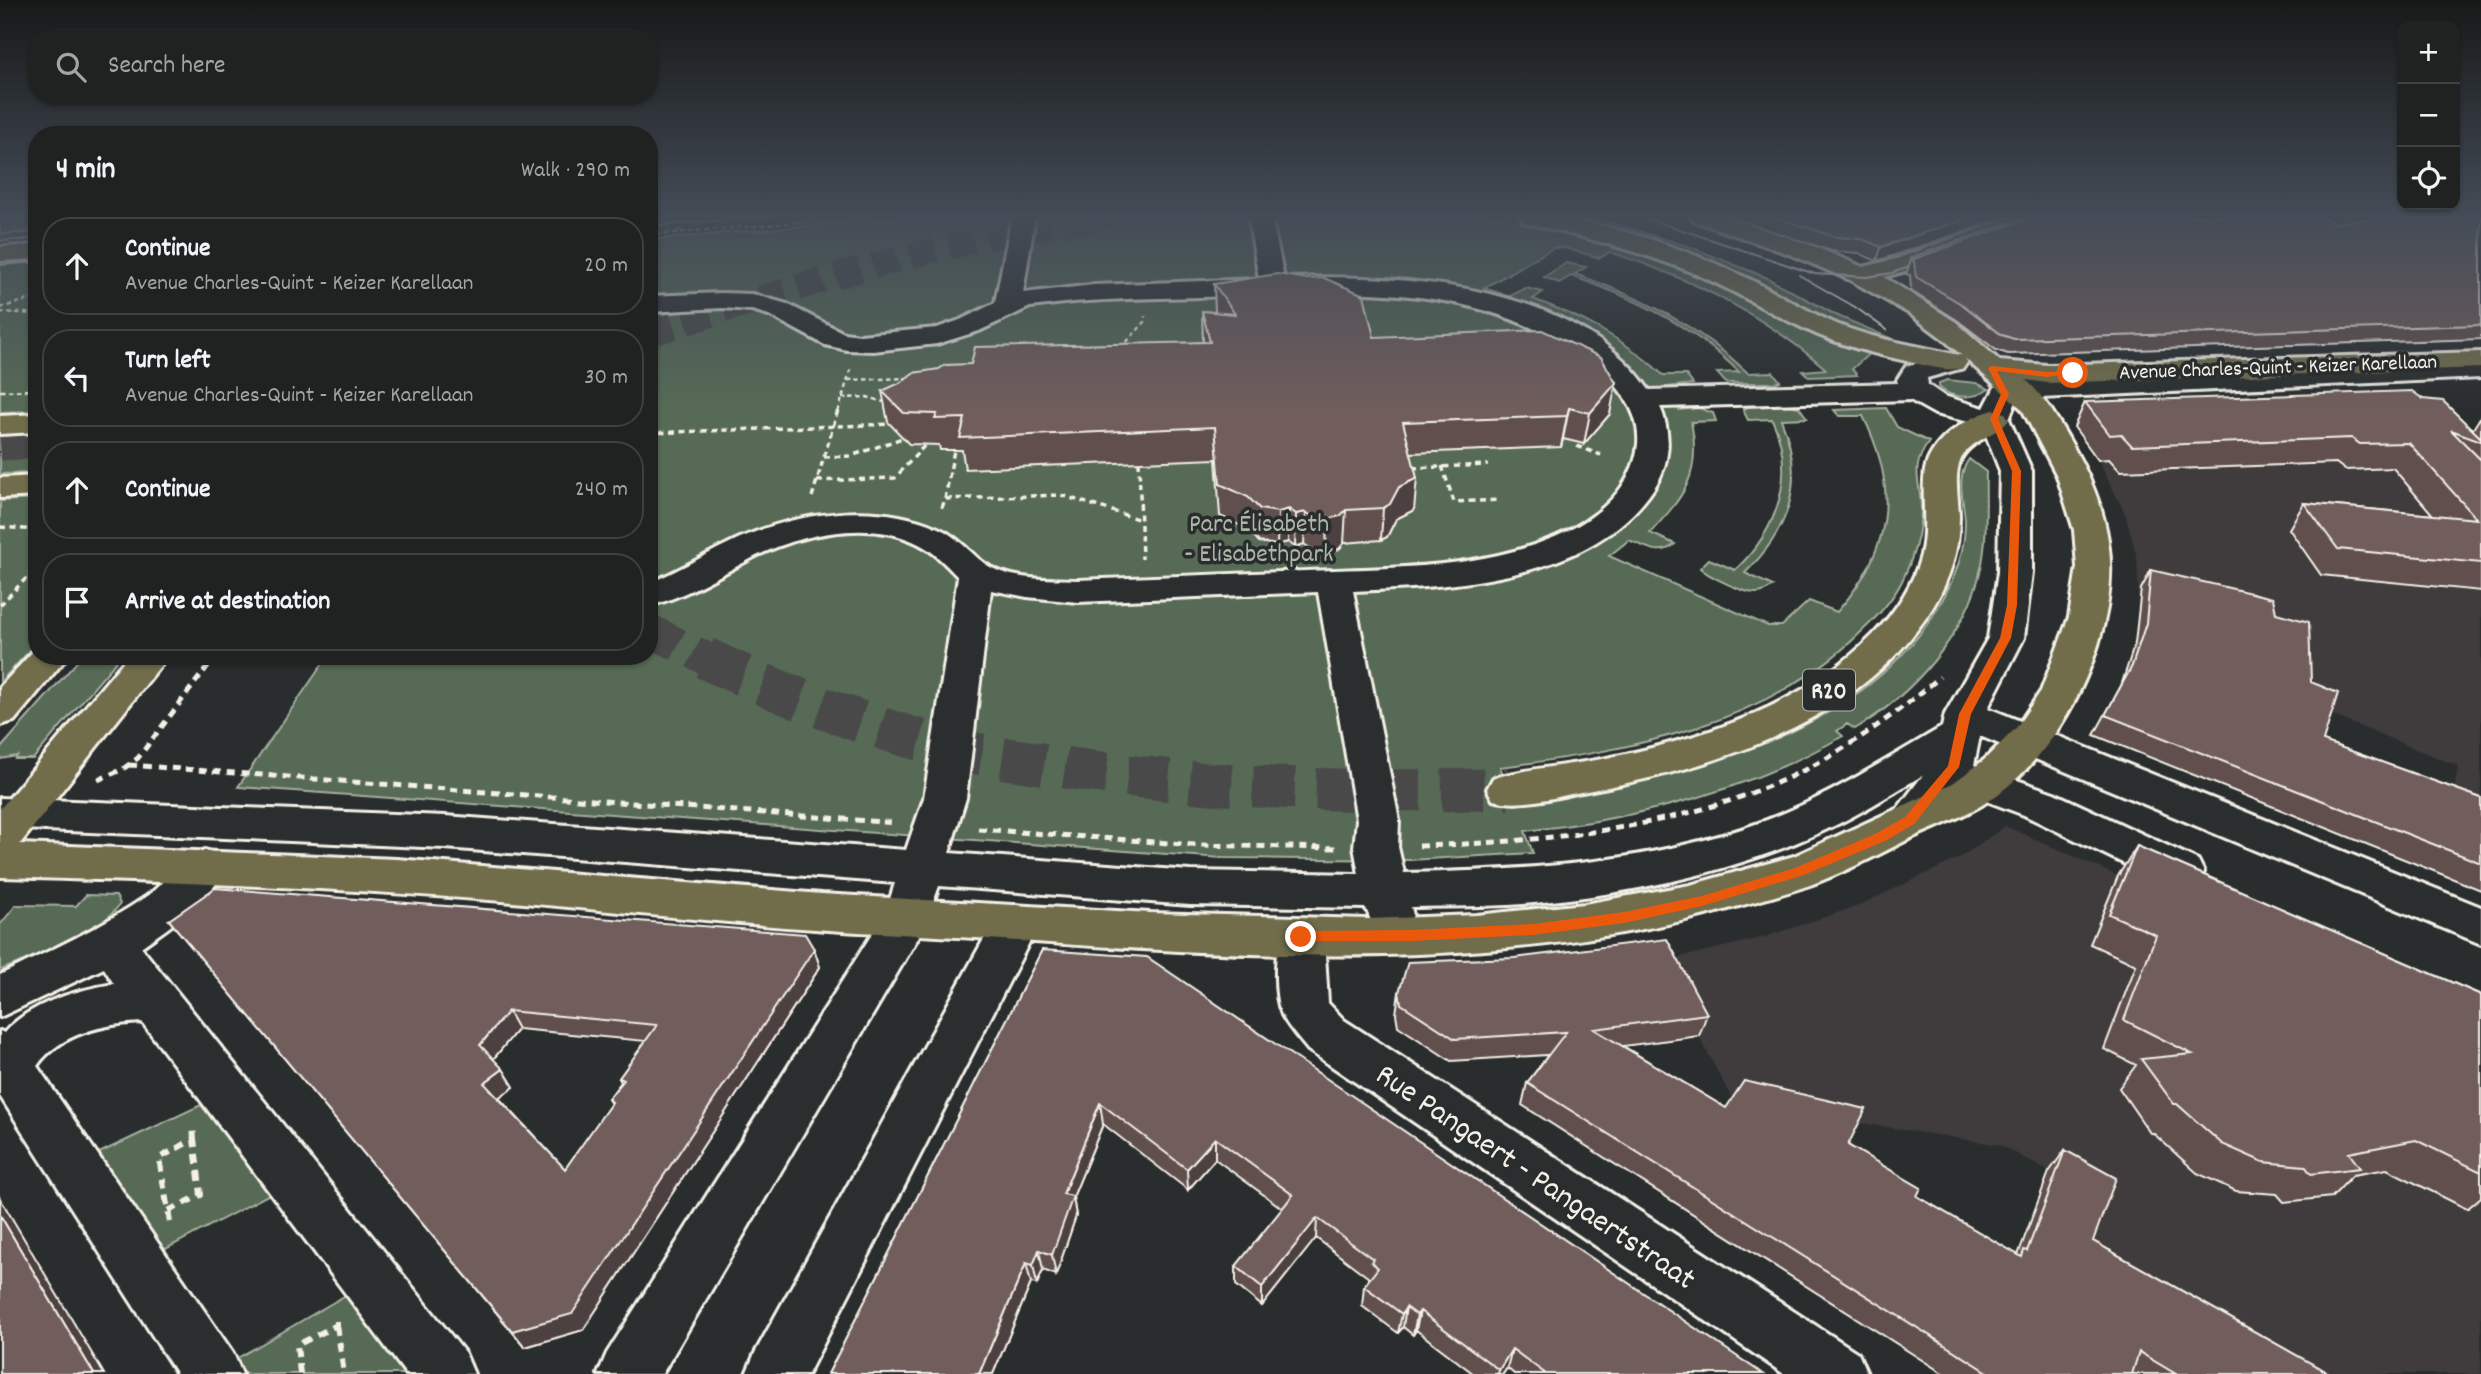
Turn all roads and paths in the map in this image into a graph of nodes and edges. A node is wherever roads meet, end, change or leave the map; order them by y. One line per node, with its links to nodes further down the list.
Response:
1 (1012, 280): 9 (street)
2 (1272, 280): 5 (street)
3 (1731, 280): 15 (main road, R20)
4 (1867, 280): 23 (main road)
5 (1273, 286): 6 (street); 25 (street)
6 (1144, 291): 9 (street); 13 (path)
7 (28, 300): 10 (path)
8 (658, 304): 12 (street)
9 (1008, 306): 12 (street)
10 (0, 310): 11 (path)
11 (28, 313)
12 (858, 344): 18 (path)
13 (1116, 354)
14 (2481, 360): 23 (main road, Avenue Charles-Quint - Keizer Karellaan / R20)
15 (1953, 362): 22 (street); 23 (main road, Avenue Charles-Quint - Keizer Karellaan / R20)
16 (2481, 370): 23 (street, Avenue Charles-Quint - Keizer Karellaan)
17 (921, 378): 18 (path)
18 (848, 380): 24 (path)
19 (2481, 384): 23 (main road, Avenue Charles-Quint - Keizer Karellaan / R20)
20 (28, 390): 21 (path)
21 (0, 391)
22 (1914, 391): 23 (street); 25 (street)
23 (2009, 395): 63 (main road); 64 (street); 66 (main road, R20)
24 (842, 398): 26 (path); 30 (path)
25 (1641, 399): 54 (street)
26 (888, 403)
27 (28, 424): 29 (main road)
28 (900, 424): 30 (path)
29 (0, 425)
30 (834, 426): 31 (path); 37 (path)
31 (658, 433)
32 (905, 437): 37 (path)
33 (925, 445): 42 (path)
34 (1577, 446): 36 (path)
35 (954, 450): 45 (path)
36 (1601, 455)
37 (824, 457): 42 (path)
38 (1139, 461): 47 (path)
39 (1488, 465): 40 (path)
40 (1442, 466): 41 (path); 46 (path)
41 (1410, 468)
42 (817, 481): 50 (path)
43 (28, 486): 44 (main road)
44 (0, 488)
45 (945, 499): 47 (path); 51 (path)
46 (1500, 500)
47 (1141, 520): 55 (path)
48 (0, 527): 49 (path)
49 (28, 529)
50 (803, 529): 51 (street); 56 (street)
51 (925, 534): 52 (street)
52 (976, 574): 55 (street); 69 (street)
53 (28, 577): 57 (path)
54 (1333, 580): 55 (street); 70 (street)
55 (1143, 588)
56 (658, 592)
57 (0, 605)
58 (41, 665): 62 (main road)
59 (141, 665): 68 (main road)
60 (209, 665): 65 (path)
61 (1946, 672): 70 (path)
62 (0, 712)
63 (2030, 739): 64 (main road); 64 (street); 67 (street)
64 (1965, 750): 73 (street); 75 (street); 79 (main road)
65 (129, 765): 68 (path); 69 (path)
66 (1508, 789)
67 (2192, 806): 73 (street); 78 (street)
68 (16, 812): 76 (street)
69 (937, 826): 70 (path); 76 (street)
70 (1376, 846): 75 (street)
71 (0, 860): 72 (main road)
72 (205, 867): 76 (main road); 81 (street)
73 (2171, 867): 74 (street)
74 (2221, 888)
75 (1386, 891): 76 (street); 79 (street)
76 (915, 893): 77 (main road); 95 (street)
77 (1016, 923): 80 (main road); 96 (street)
78 (2481, 926)
79 (1394, 936): 80 (main road)
80 (1301, 937): 97 (street, Rue Pangaert - Pangaertstraat)
81 (114, 941): 82 (street); 83 (street)
82 (0, 997)
83 (154, 1001): 84 (street); 85 (street)
84 (5, 1060): 88 (street)
85 (230, 1098): 86 (path); 89 (street)
86 (194, 1139): 87 (path); 87 (path)
87 (168, 1211): 88 (path)
88 (135, 1256): 91 (street)
89 (378, 1288): 90 (path); 94 (street)
90 (337, 1325): 92 (path); 93 (path)
91 (212, 1374)
92 (300, 1374)
93 (344, 1374)
94 (444, 1374)
95 (628, 1374)
96 (776, 1374)
97 (1837, 1374)

